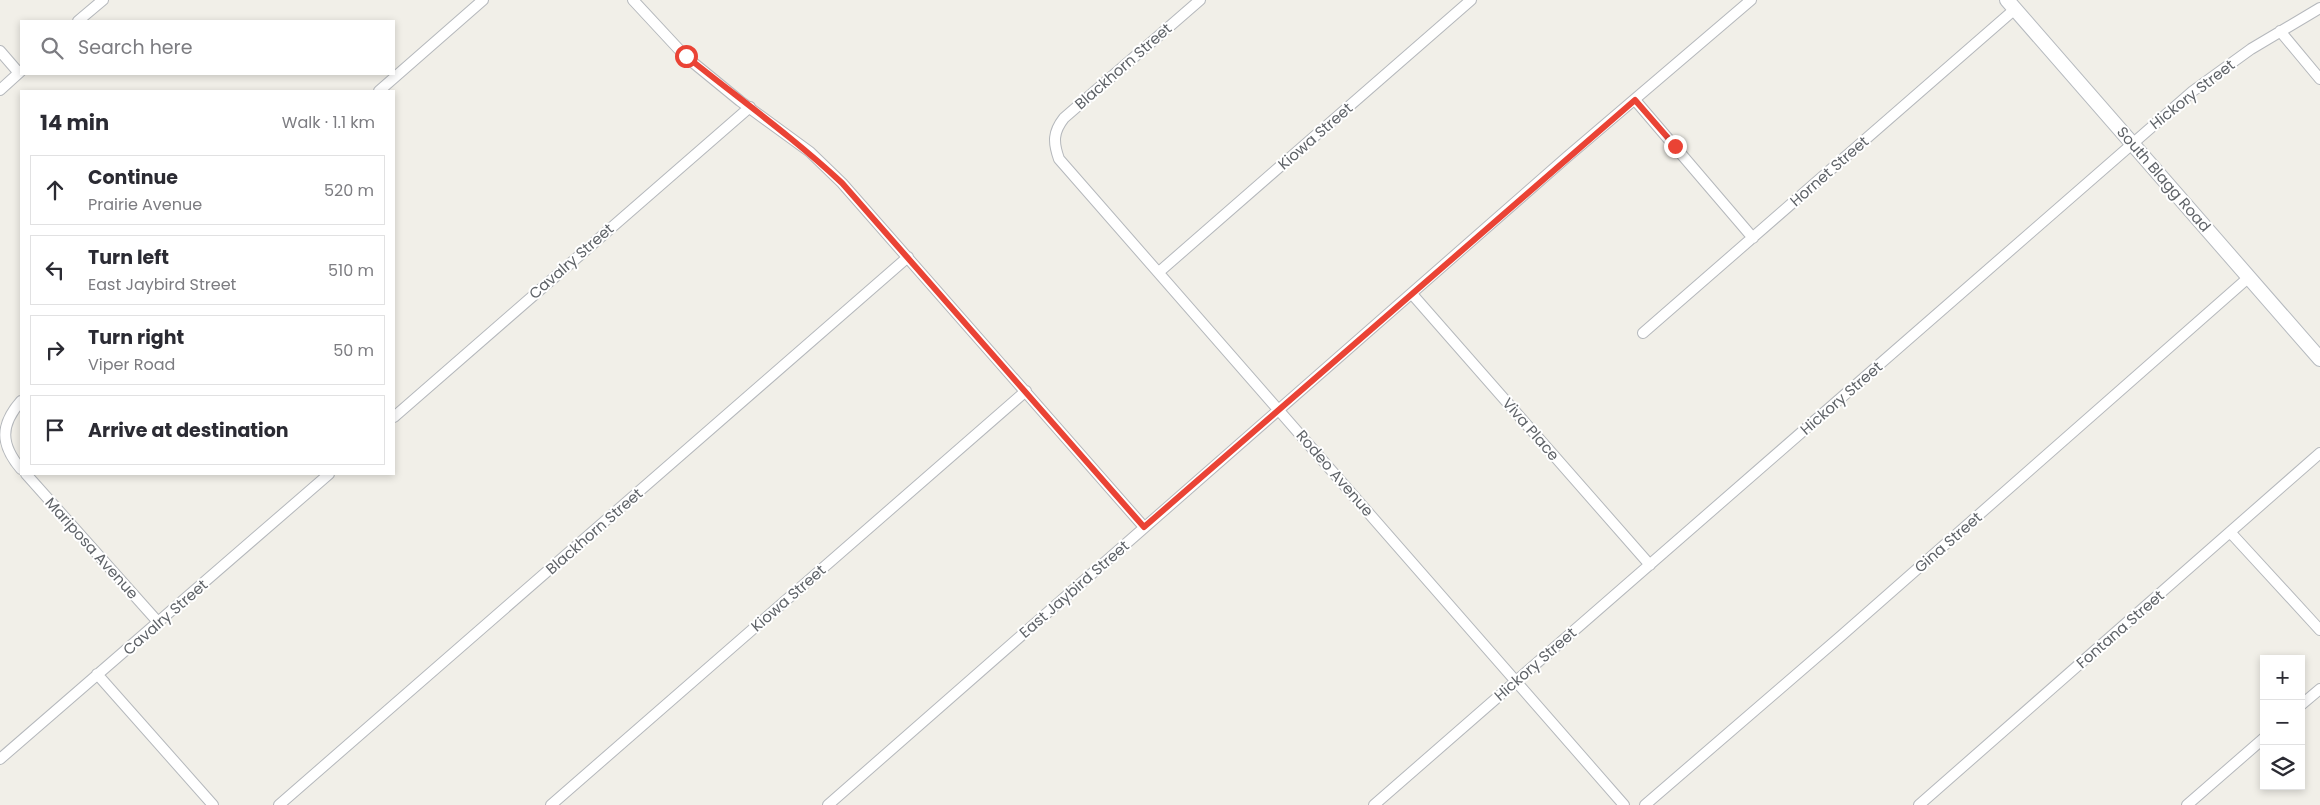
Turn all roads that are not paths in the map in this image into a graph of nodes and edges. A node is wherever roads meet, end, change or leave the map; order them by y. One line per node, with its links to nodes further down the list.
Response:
1 (103, 0): 9 (street)
2 (483, 0): 15 (street)
3 (632, 0): 17 (street)
4 (1200, 0): 18 (street, Blackhorn Street)
5 (1471, 0): 22 (street, Kiowa Street)
6 (1751, 0): 16 (street, East Jaybird Street)
7 (2011, 4): 19 (main road, South Blagg Road); 20 (street, Hornet Street)
8 (2320, 8): 10 (street, Hickory Street)
9 (79, 20)
10 (2280, 31): 13 (street); 19 (street, Hickory Street)
11 (0, 51): 12 (street)
12 (20, 72): 14 (street)
13 (2320, 79)
14 (0, 90)
15 (379, 90)
16 (1635, 100): 20 (street); 24 (street, East Jaybird Street)
17 (750, 108): 21 (street); 30 (street, Cavalry Street)
18 (1054, 138): 22 (street, Rodeo Avenue)
19 (2132, 142): 23 (main road, South Blagg Road); 37 (street, Hickory Street)
20 (1753, 238): 25 (street, Hornet Street)
21 (908, 256): 27 (street); 47 (street, Blackhorn Street)
22 (1159, 272): 29 (street, Rodeo Avenue)
23 (2248, 278): 26 (main road, South Blagg Road); 52 (street, Gina Street)
24 (1412, 294): 29 (street, East Jaybird Street); 37 (street, Viva Place)
25 (1643, 333)
26 (2320, 359)
27 (1026, 391): 35 (street); 48 (street, Kiowa Street)
28 (20, 403): 32 (street)
29 (1279, 410): 35 (street, East Jaybird Street); 41 (street, Rodeo Avenue)
30 (395, 416)
31 (2320, 453): 36 (street, Fontana Street)
32 (20, 468)
33 (27, 475): 38 (street, Mariposa Avenue)
34 (328, 475): 38 (street, Cavalry Street)
35 (1144, 527): 49 (street, East Jaybird Street)
36 (2230, 532): 39 (street); 53 (street, Fontana Street)
37 (1650, 565): 41 (street, Hickory Street)
38 (158, 622): 40 (street, Cavalry Street)
39 (2320, 630)
40 (98, 674): 45 (street, Cavalry Street); 46 (street)
41 (1515, 681): 50 (street, Hickory Street); 51 (street, Rodeo Avenue)
42 (2320, 689): 43 (street)
43 (2305, 702)
44 (2260, 742): 54 (street)
45 (0, 759)
46 (213, 805)
47 (279, 805)
48 (550, 805)
49 (828, 805)
50 (1374, 805)
51 (1624, 805)
52 (1645, 805)
53 (1919, 805)
54 (2188, 805)

